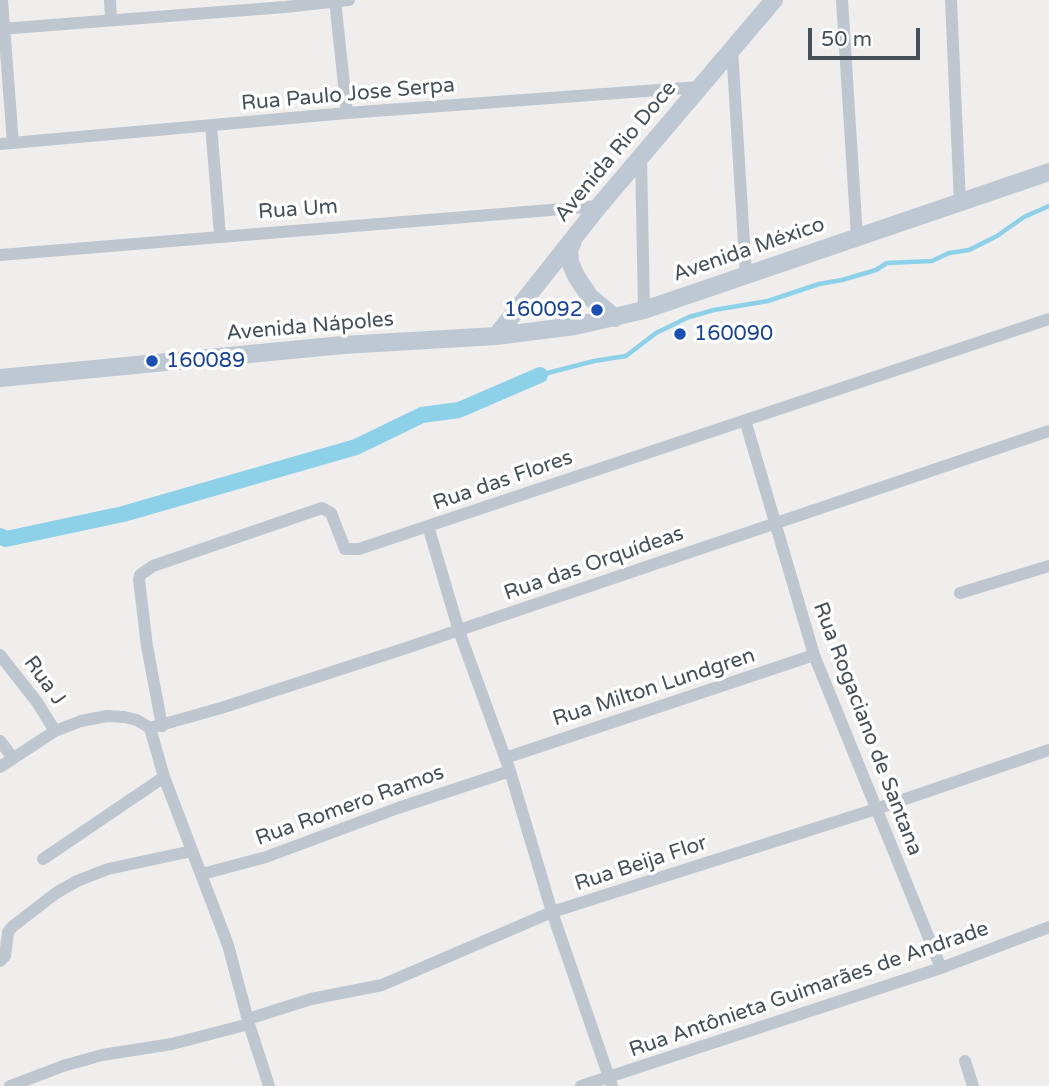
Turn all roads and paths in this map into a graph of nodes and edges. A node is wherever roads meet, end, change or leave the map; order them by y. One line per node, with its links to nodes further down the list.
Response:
1 (2, 0): 11 (street)
2 (110, 0): 10 (street)
3 (349, 0): 7 (street)
4 (774, 0): 12 (main road, Avenida Rio Doce)
5 (842, 0): 23 (street)
6 (951, 0): 19 (street)
7 (335, 1): 8 (street); 14 (street)
8 (285, 4): 9 (street)
9 (252, 5): 10 (street)
10 (111, 19): 11 (street)
11 (2, 29): 16 (street)
12 (732, 49): 13 (main road, Avenida Rio Doce); 25 (street)
13 (699, 87): 14 (street, Rua Paulo Jose Serpa); 17 (main road, Avenida Rio Doce)
14 (347, 113): 15 (street, Rua Paulo Jose Serpa)
15 (211, 125): 16 (street, Rua Paulo Jose Serpa); 22 (street)
16 (6, 144)
17 (641, 157): 20 (main road, Avenida Rio Doce); 26 (street)
18 (1049, 173): 19 (main road, Avenida México)
19 (960, 202): 23 (main road, Avenida México)
20 (599, 206): 21 (main road, Avenida Rio Doce); 22 (street, Rua Um)
21 (576, 234): 27 (main road); 29 (main road, Avenida Rio Doce)
22 (220, 235): 24 (street, Rua Um)
23 (857, 237): 25 (main road, Avenida México)
24 (0, 255)
25 (746, 275): 26 (main road, Avenida México)
26 (645, 310): 27 (main road, Avenida México)
27 (615, 318): 29 (main road, Avenida México)
28 (1049, 319): 32 (street, Rua das Flores)
29 (496, 336): 30 (main road, Avenida México)
30 (457, 339): 31 (main road, Avenida Nápoles)
31 (0, 378)
32 (745, 420): 34 (street, Rua Rogaciano de Santana); 35 (street, Rua das Flores)
33 (1049, 430): 34 (street, Rua das Orquídeas)
34 (774, 523): 38 (street, Rua das Orquídeas); 40 (street, Rua Rogaciano de Santana)
35 (428, 526): 38 (street); 41 (street, Rua das Flores)
36 (1049, 566): 37 (street)
37 (960, 593)
38 (459, 631): 41 (street, Rua das Orquídeas); 46 (street)
39 (0, 654): 42 (street, Rua J)
40 (814, 655): 46 (street, Rua Milton Lundgren); 50 (street, Rua Rogaciano de Santana)
41 (156, 727): 42 (street); 49 (street)
42 (55, 731): 45 (street)
43 (0, 741): 45 (street)
44 (1049, 750): 50 (street, Rua Beija Flor)
45 (13, 758): 47 (street)
46 (505, 758): 48 (street)
47 (0, 767)
48 (510, 772): 53 (street, Rua Romero Ramos); 54 (street)
49 (164, 777): 51 (street); 52 (street)
50 (876, 809): 54 (street, Rua Beija Flor); 57 (street, Rua Rogaciano de Santana)
51 (192, 851): 53 (street); 56 (street)
52 (43, 859)
53 (202, 874): 58 (street)
54 (552, 912): 58 (street, Rua Beija Flor); 60 (street)
55 (1049, 928): 57 (street, Rua Antônieta Guimarães de Andrade)
56 (0, 961)
57 (941, 968): 60 (street, Rua Antônieta Guimarães de Andrade)
58 (248, 1022): 61 (street, Rua Beija Flor); 62 (street)
59 (965, 1061): 64 (street)
60 (611, 1082): 63 (street, Rua Antônieta Guimarães de Andrade)
61 (10, 1086)
62 (270, 1086)
63 (581, 1086)
64 (973, 1086)

